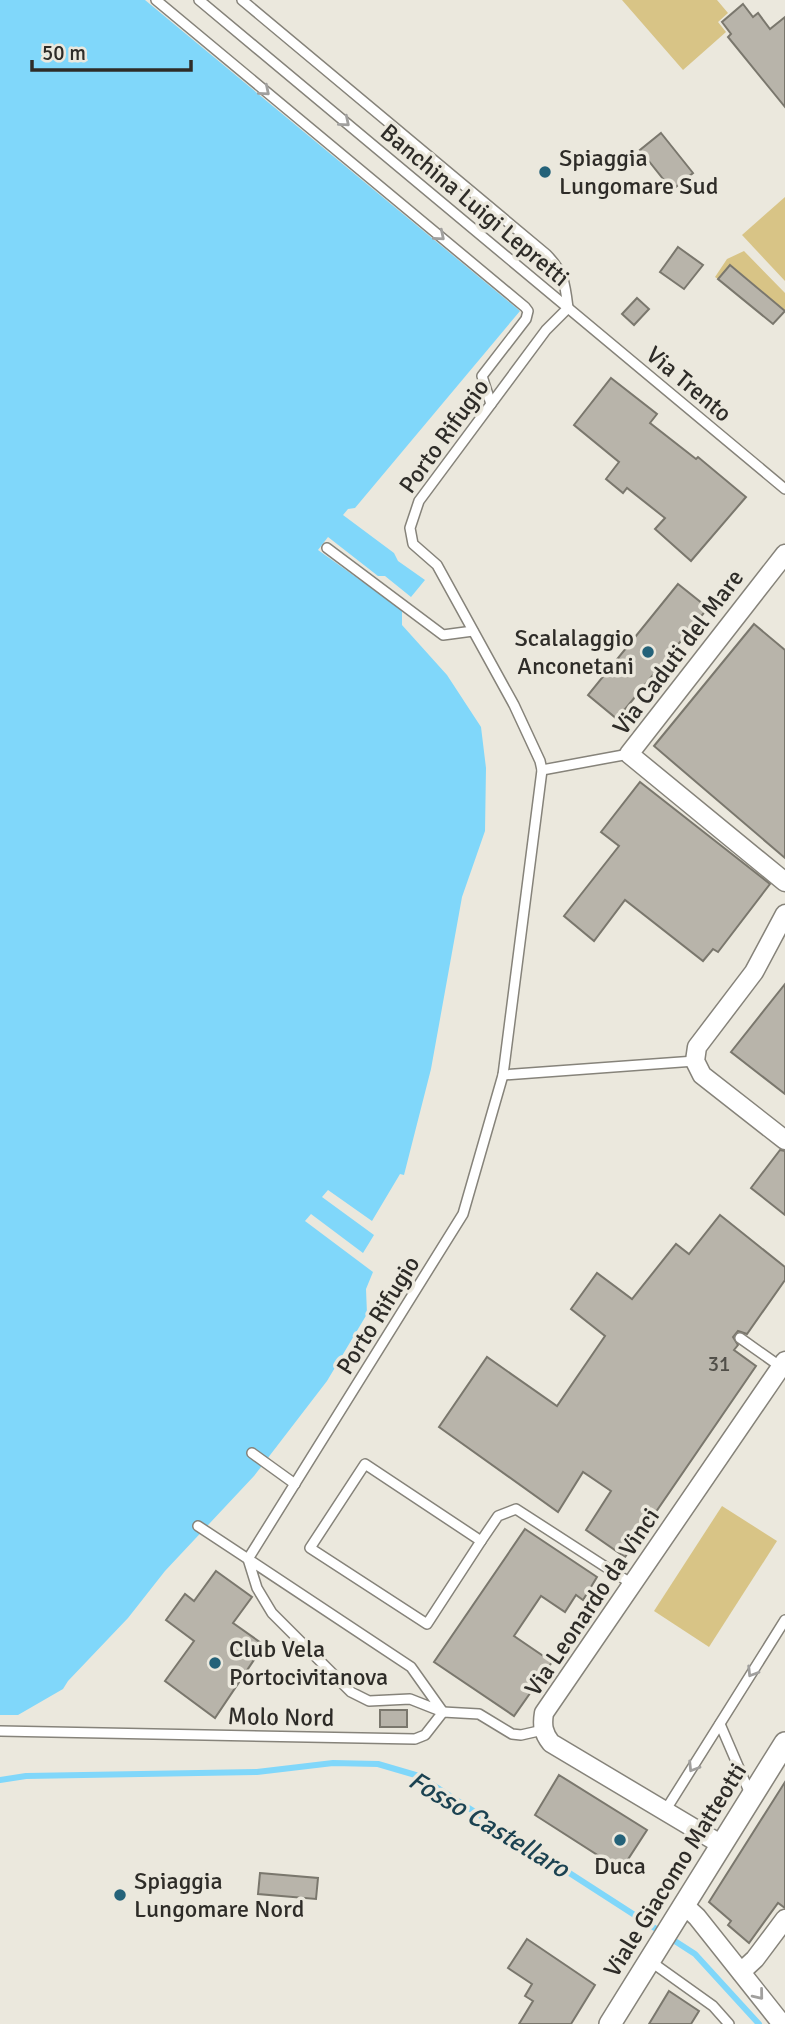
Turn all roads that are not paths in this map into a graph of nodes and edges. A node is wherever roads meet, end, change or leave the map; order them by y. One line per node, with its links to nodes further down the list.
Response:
1 (156, 0): 5 (lane, one-way to 5)
2 (199, 0): 4 (lane, Banchina Luigi Lepretti, one-way to 4)
3 (242, 0): 4 (lane, Banchina Luigi Lepretti)
4 (568, 308): 5 (lane, Porto Rifugio); 6 (lane, Via Trento)
5 (491, 404): 9 (lane, Porto Rifugio)
6 (785, 489)
7 (327, 548): 9 (lane)
8 (785, 555): 10 (street, Via Caduti del Mare)
9 (473, 631): 11 (lane, Porto Rifugio)
10 (629, 754): 11 (lane); 12 (street, Via Caduti del Mare)
11 (542, 770): 15 (lane, Porto Rifugio)
12 (785, 882)
13 (785, 914): 14 (street)
14 (695, 1060): 15 (lane); 16 (street)
15 (503, 1075): 20 (lane, Porto Rifugio)
16 (785, 1140)
17 (740, 1338): 18 (lane)
18 (783, 1364): 24 (street, Via Leonardo da Vinci)
19 (252, 1453): 20 (lane)
20 (295, 1484): 23 (lane, Porto Rifugio)
21 (198, 1526): 23 (lane)
22 (481, 1541): 22 (lane); 24 (lane)
23 (248, 1559): 26 (lane); 26 (lane)
24 (632, 1584): 28 (street, Via Leonardo da Vinci)
25 (785, 1620): 27 (lane, one-way to 27)
26 (443, 1712): 28 (lane); 29 (lane, Molo Nord)
27 (720, 1724): 31 (lane); 32 (lane, one-way to 32)
28 (543, 1730): 32 (street, Via Leonardo da Vinci)
29 (0, 1731)
30 (785, 1744): 31 (street, Viale Giacomo Matteotti)
31 (751, 1798): 33 (street, Viale Giacomo Matteotti)
32 (665, 1811): 33 (street, Via Leonardo da Vinci)
33 (722, 1845): 34 (street, Viale Giacomo Matteotti)
34 (681, 1911): 36 (street, Viale Giacomo Matteotti); 37 (street)
35 (785, 1919): 37 (street)
36 (655, 1953): 38 (street, Viale Giacomo Matteotti); 39 (lane)
37 (741, 1972): 40 (street, one-way to 40)
38 (610, 2024)
39 (729, 2024)
40 (782, 2024)

